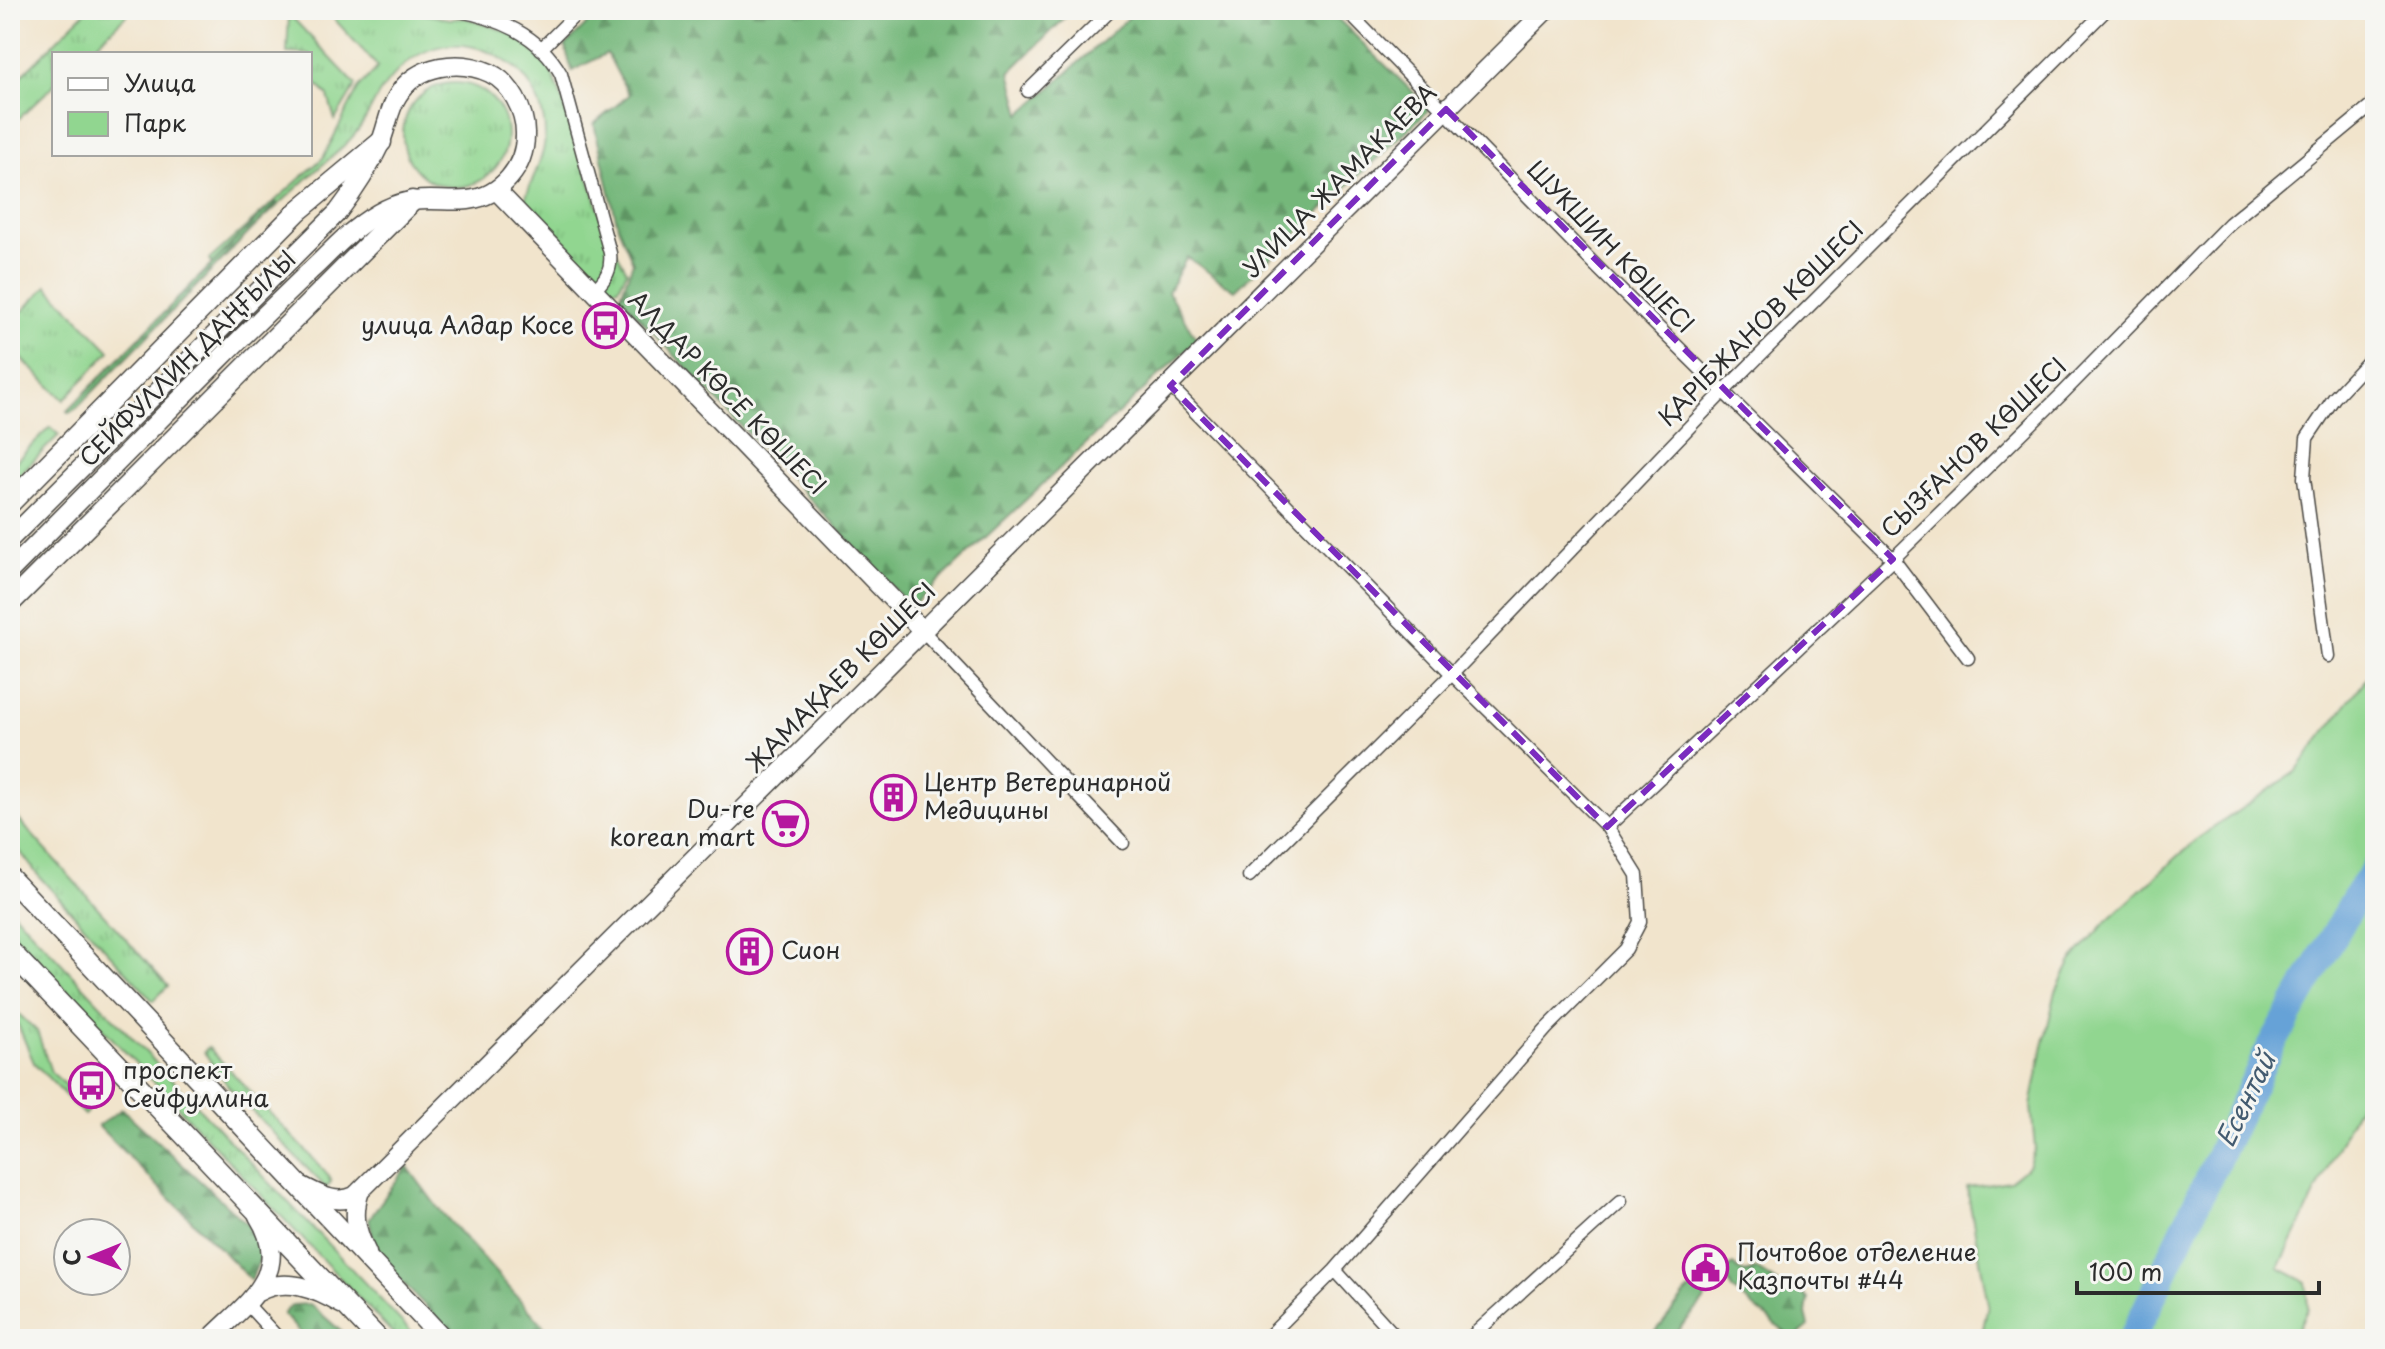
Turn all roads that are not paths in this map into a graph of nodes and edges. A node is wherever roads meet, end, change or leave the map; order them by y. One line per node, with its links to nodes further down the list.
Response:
1 (455, 10): 7 (street)
2 (580, 10): 7 (street)
3 (1111, 10): 8 (street)
4 (1346, 10): 10 (street, ШУКШИН КӨШЕСІ)
5 (1546, 10): 10 (street, УЛИЦА ЖАМАКАЕВА)
6 (2106, 10): 17 (street, ҚАРІБЖАНОВ КӨШЕСІ)
7 (541, 49): 14 (street)
8 (1028, 91)
9 (2375, 103): 20 (street, СЫЗҒАНОВ КӨШЕСІ)
10 (1446, 109): 16 (street, УЛИЦА ЖАМАКАЕВА); 17 (street, ШУКШИН КӨШЕСІ)
11 (381, 142): 12 (street, СЕЙФУЛЛИН ДАҢҒЫЛЫ); 18 (main road); 19 (street, СЕЙФУЛЛИН ДАҢҒЫЛЫ)
12 (496, 190): 13 (street); 14 (street, АЛДАР КӨСЕ КӨШЕСІ)
13 (412, 201): 21 (street, СЕЙФУЛЛИН ДАҢҒЫЛЫ); 22 (main road)
14 (595, 290): 23 (street, АЛДАР КӨСЕ КӨШЕСІ)
15 (2375, 354): 24 (street)
16 (1170, 386): 23 (street, ЖАМАҚАЕВ КӨШЕСІ); 26 (street)
17 (1722, 393): 20 (street, ШУКШИН КӨШЕСІ); 26 (street, ҚАРІБЖАНОВ КӨШЕСІ)
18 (10, 503)
19 (10, 539)
20 (1893, 559): 25 (street, ШУКШИН КӨШЕСІ); 27 (street, СЫЗҒАНОВ КӨШЕСІ)
21 (10, 571)
22 (10, 603)
23 (923, 631): 28 (street); 37 (street, ЖАМАҚАЕВ КӨШЕСІ)
24 (2328, 656)
25 (1968, 658)
26 (1452, 674): 27 (street); 30 (street, ҚАРІБЖАНОВ КӨШЕСІ)
27 (1607, 827): 41 (street)
28 (1123, 843)
29 (10, 861): 32 (main road)
30 (1249, 876)
31 (10, 878): 32 (main road)
32 (75, 947): 36 (main road)
33 (10, 951): 35 (main road)
34 (10, 967): 35 (main road)
35 (45, 988): 39 (main road)
36 (295, 1182): 37 (street); 40 (main road)
37 (360, 1191): 40 (street)
38 (1621, 1201): 50 (street)
39 (252, 1206): 42 (street); 43 (main road)
40 (374, 1266): 47 (main road)
41 (1335, 1270): 48 (street); 49 (street)
42 (252, 1297): 43 (street); 44 (street); 45 (street)
43 (349, 1308): 46 (main road)
44 (210, 1339)
45 (279, 1339)
46 (378, 1339)
47 (443, 1339)
48 (1266, 1339)
49 (1398, 1339)
50 (1469, 1339)

